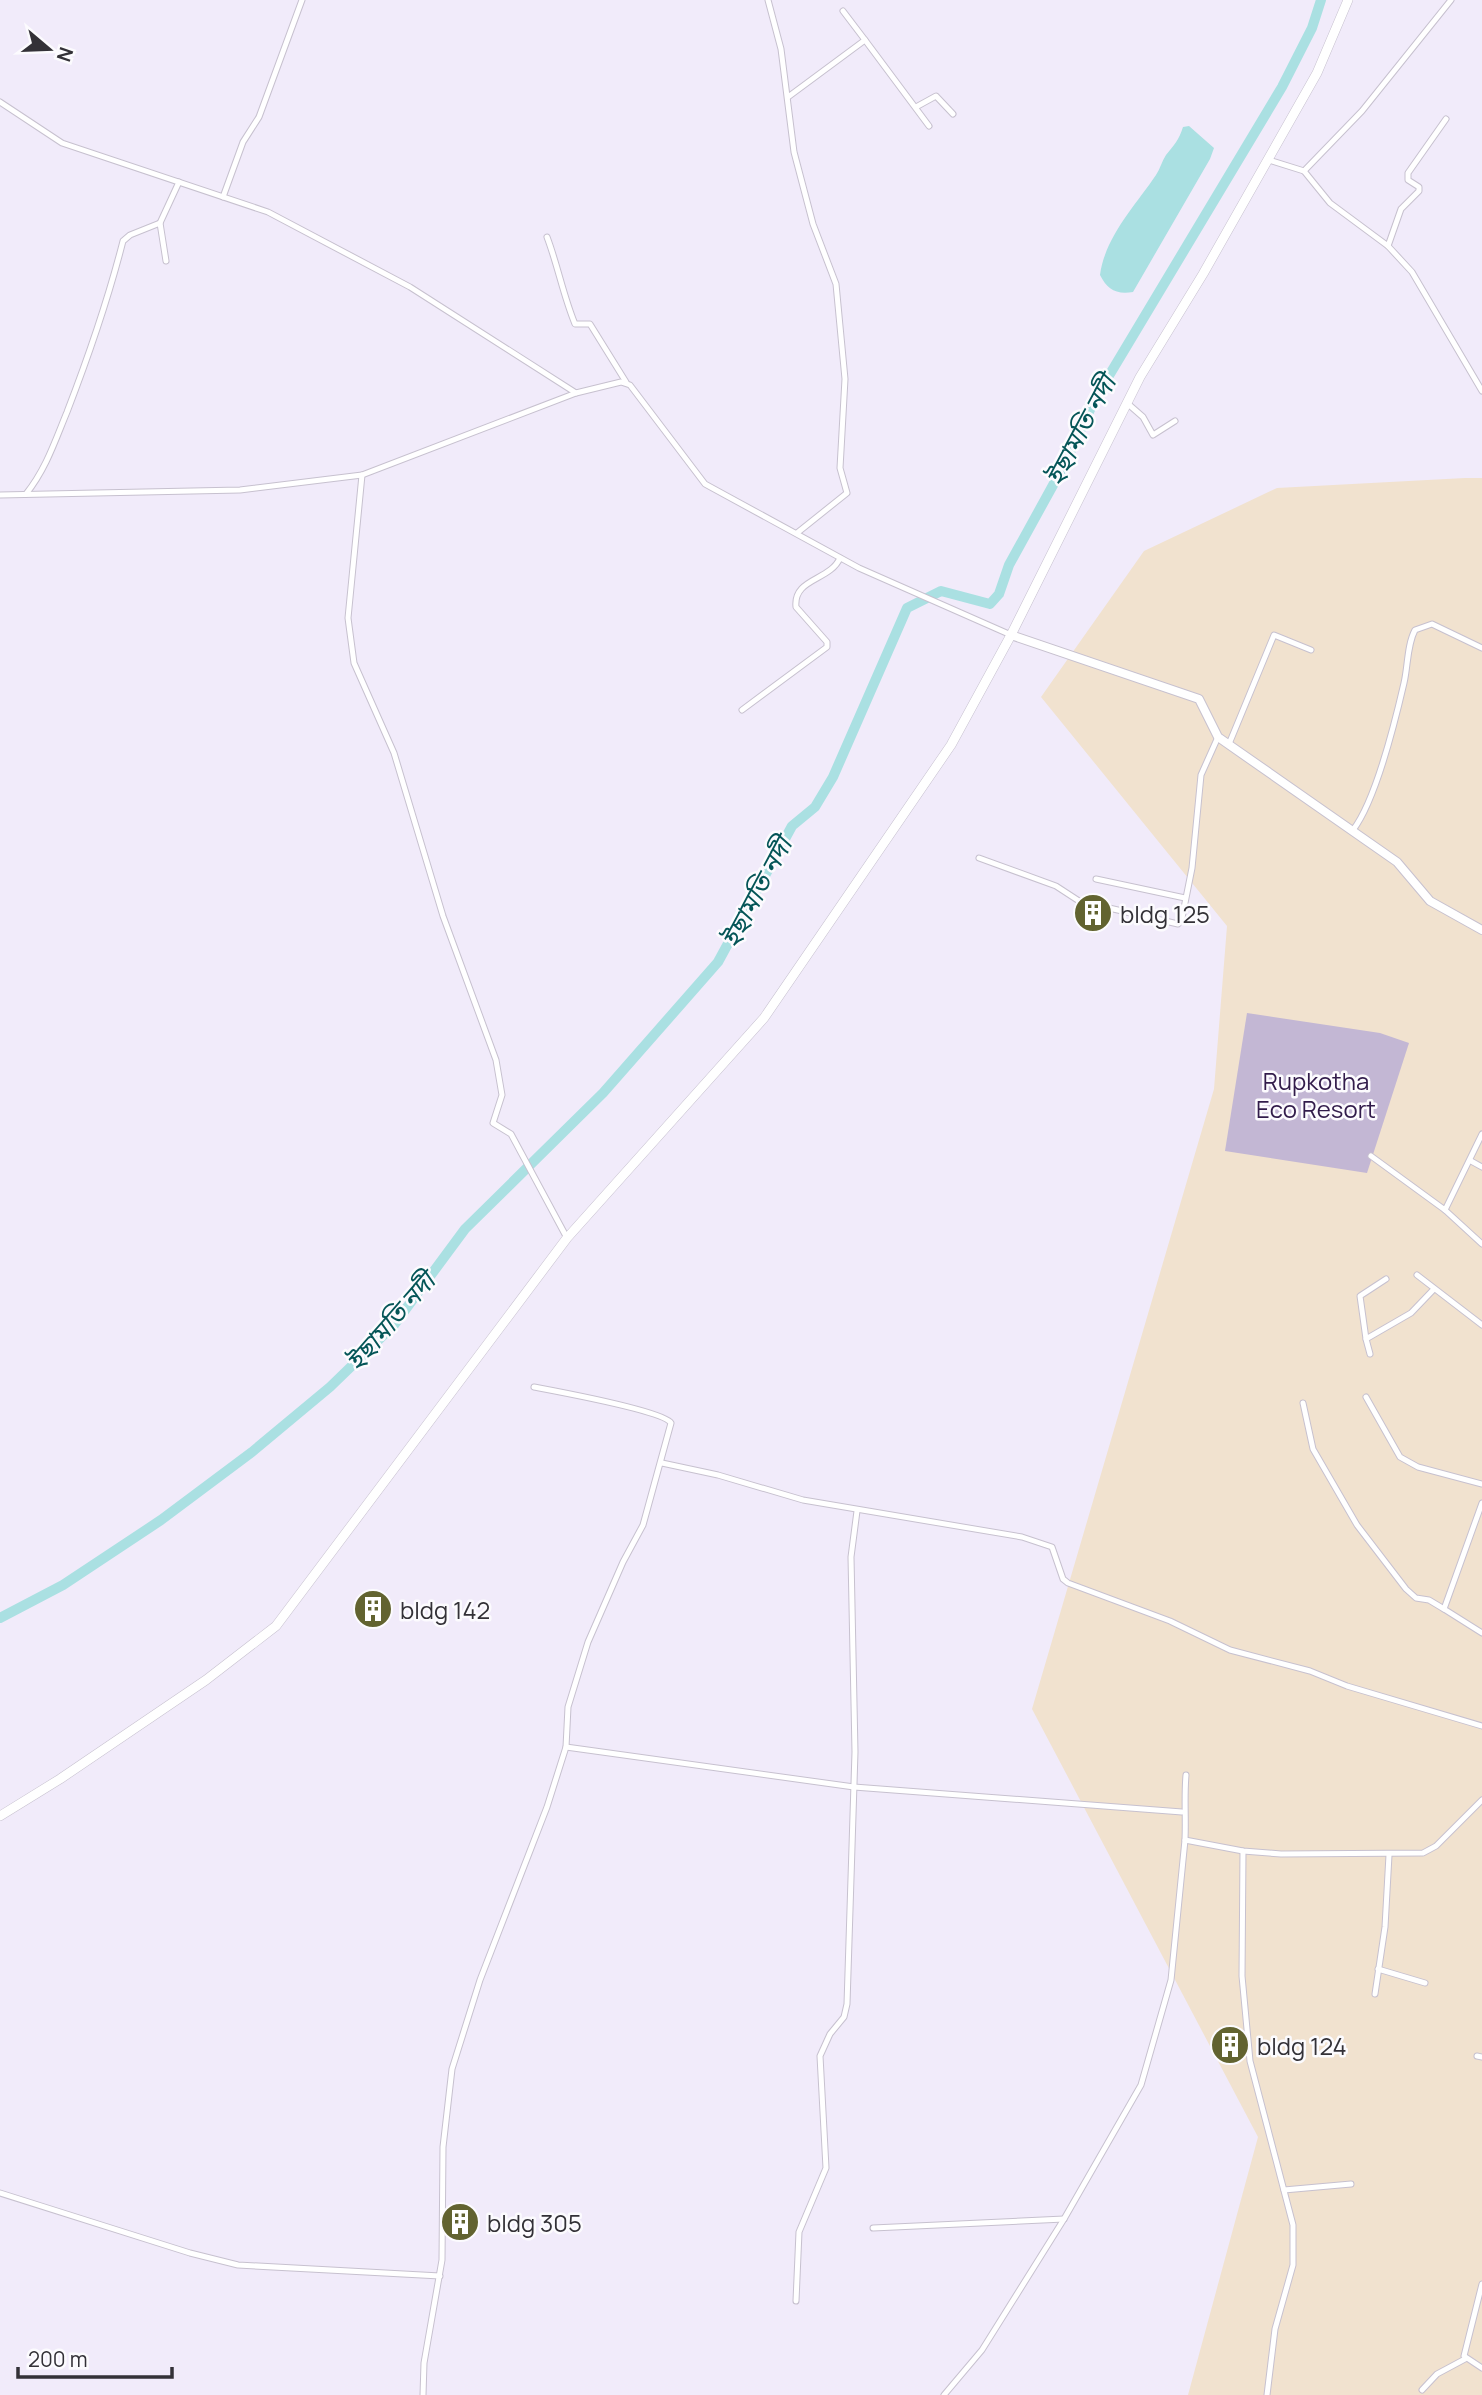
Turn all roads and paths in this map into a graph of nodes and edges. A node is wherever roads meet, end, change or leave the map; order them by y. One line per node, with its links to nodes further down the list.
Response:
1 (302, 0): 16 (street)
2 (768, 0): 7 (street)
3 (1348, 0): 13 (main road)
4 (1451, 0): 14 (street)
5 (843, 11): 6 (street)
6 (865, 40): 7 (street); 9 (street)
7 (788, 97): 29 (street)
8 (0, 102): 15 (street)
9 (916, 107): 10 (street); 12 (street)
10 (953, 114)
11 (1446, 119): 19 (street)
12 (929, 125)
13 (1269, 160): 14 (street); 24 (main road)
14 (1304, 171): 19 (street)
15 (179, 182): 16 (street); 17 (street)
16 (223, 197): 23 (street)
17 (160, 223): 20 (street); 27 (street)
18 (547, 237): 21 (street)
19 (1388, 246): 22 (street)
20 (166, 261)
21 (625, 382): 23 (street); 29 (street)
22 (1482, 391)
23 (576, 393): 26 (street)
24 (1127, 403): 25 (street); 31 (main road)
25 (1175, 421)
26 (362, 475): 27 (street); 47 (street)
27 (26, 494): 28 (street)
28 (0, 495)
29 (797, 533): 30 (street)
30 (840, 558): 31 (street); 34 (street)
31 (1011, 635): 35 (street); 47 (main road)
32 (1482, 648): 37 (street)
33 (1311, 650): 36 (street)
34 (742, 710)
35 (1218, 737): 36 (street); 40 (street)
36 (1229, 744): 37 (street)
37 (1353, 830): 41 (street)
38 (979, 858): 40 (street)
39 (1097, 879): 40 (street)
40 (1185, 898)
41 (1482, 930)
42 (1482, 1134): 44 (street)
43 (1371, 1156): 46 (street)
44 (1471, 1161): 45 (street); 46 (street)
45 (1482, 1167)
46 (1445, 1210): 48 (street)
47 (567, 1238): 70 (main road)
48 (1482, 1244)
49 (1417, 1275): 51 (street)
50 (1386, 1279): 53 (street)
51 (1434, 1289): 52 (street); 53 (street)
52 (1482, 1325)
53 (1366, 1339): 54 (street)
54 (1370, 1354)
55 (534, 1387): 58 (street)
56 (1366, 1397): 59 (street)
57 (1303, 1403): 62 (street)
58 (662, 1463): 61 (street); 65 (street)
59 (1482, 1484)
60 (1482, 1503): 62 (street)
61 (858, 1511): 64 (street); 67 (street)
62 (1444, 1609): 63 (street)
63 (1482, 1633)
64 (1482, 1726)
65 (566, 1748): 67 (street); 82 (street)
66 (1186, 1775): 69 (street)
67 (855, 1787): 69 (street); 84 (street)
68 (1482, 1800): 73 (street)
69 (1182, 1812): 71 (street)
70 (0, 1816)
71 (1185, 1840): 72 (street); 80 (street)
72 (1243, 1851): 73 (street); 78 (street)
73 (1389, 1855): 74 (street)
74 (1378, 1969): 75 (street); 76 (street)
75 (1424, 1983)
76 (1375, 1994)
77 (1351, 2185): 78 (street)
78 (1284, 2190): 90 (street)
79 (0, 2193): 82 (street)
80 (1064, 2219): 81 (street); 89 (street)
81 (873, 2228)
82 (440, 2276): 88 (street)
83 (1482, 2284): 85 (street)
84 (796, 2301)
85 (1465, 2359): 86 (street); 87 (street)
86 (1482, 2368)
87 (1422, 2390)
88 (423, 2395)
89 (944, 2395)
90 (1267, 2395)

